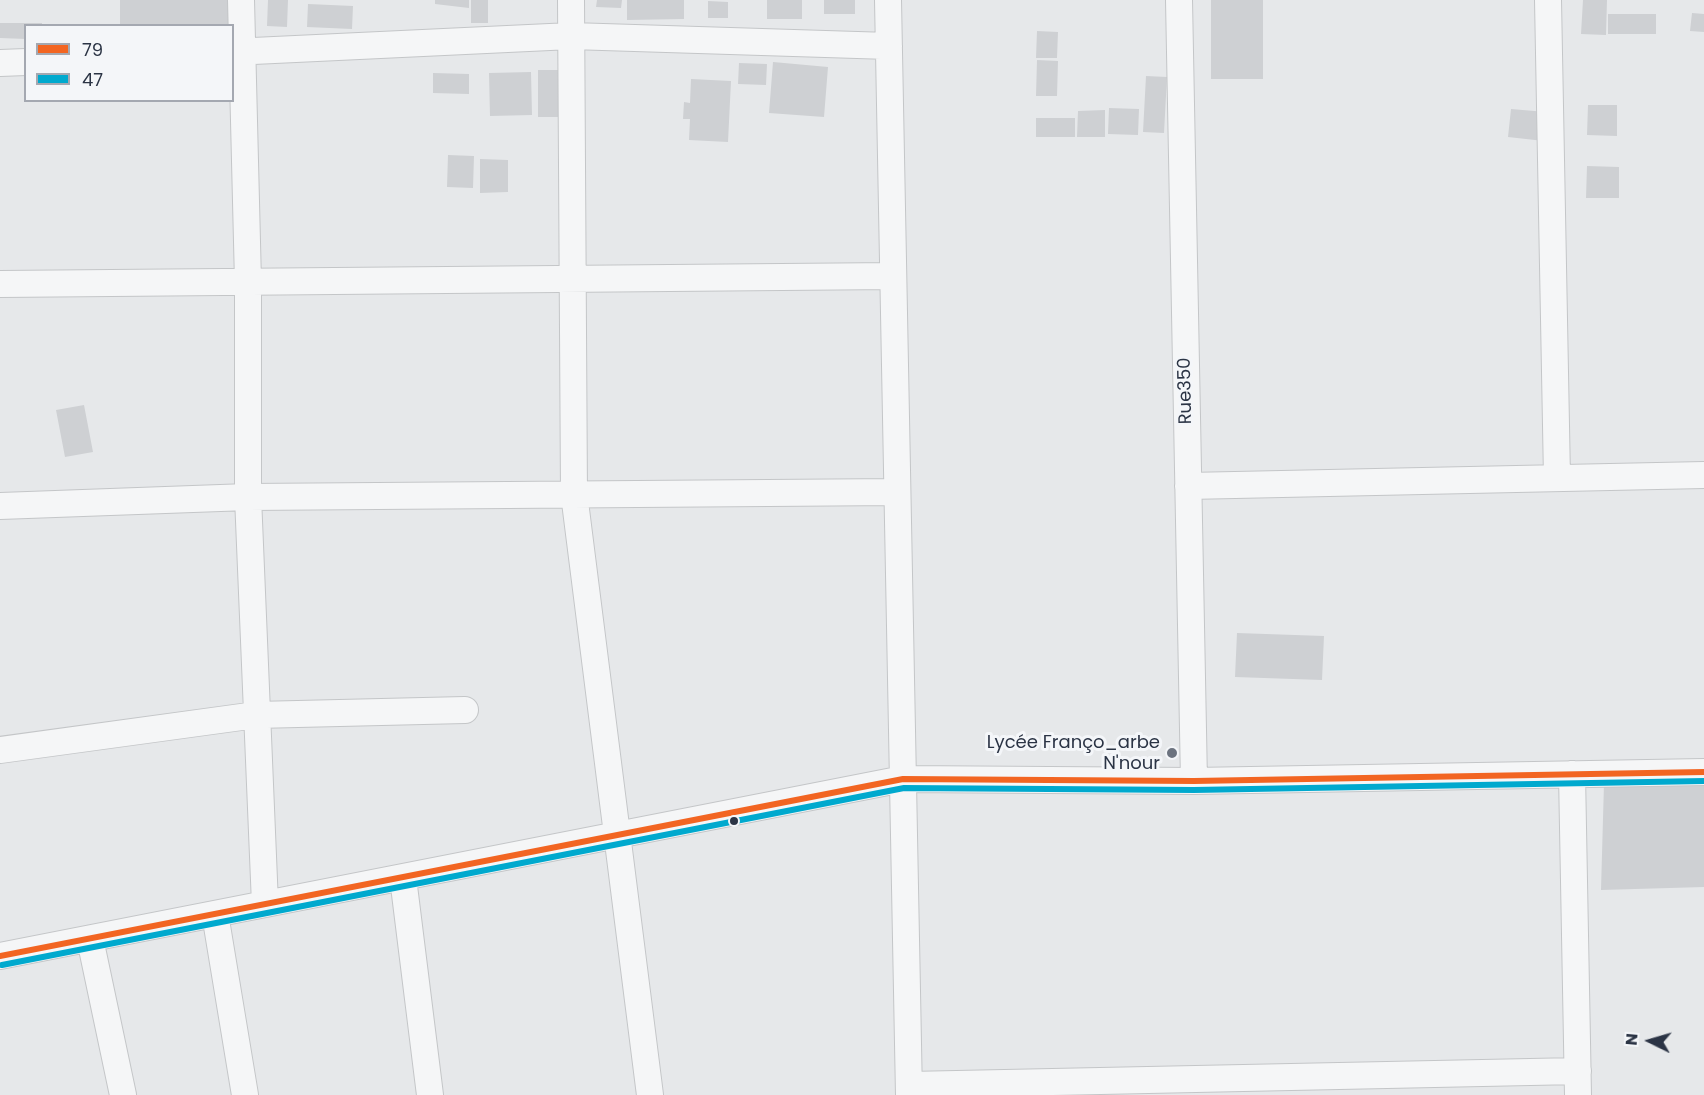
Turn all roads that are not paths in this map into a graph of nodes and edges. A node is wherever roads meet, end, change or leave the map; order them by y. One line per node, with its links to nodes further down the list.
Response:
1 (241, 0): 8 (street)
2 (571, 0): 6 (street)
3 (888, 0): 7 (street)
4 (1179, 0): 17 (street, Rue350)
5 (1548, 0): 16 (street)
6 (571, 36): 7 (street); 8 (street); 12 (street)
7 (888, 46): 11 (street)
8 (238, 52): 13 (street)
9 (24, 62): 10 (street)
10 (0, 63)
11 (893, 276): 12 (street); 18 (street)
12 (573, 278): 13 (street); 19 (street)
13 (248, 282): 14 (street); 20 (street)
14 (0, 284)
15 (1704, 475): 16 (street)
16 (1557, 478): 17 (street)
17 (1188, 486): 28 (street, Rue350)
18 (897, 492): 19 (street); 27 (street)
19 (574, 494): 20 (street); 29 (street)
20 (248, 497): 21 (street); 23 (street)
21 (0, 506)
22 (465, 710): 23 (street)
23 (256, 715): 24 (street); 31 (street)
24 (0, 750)
25 (1704, 772): 26 (street)
26 (1572, 774): 28 (street); 35 (street)
27 (903, 779): 28 (street); 29 (street); 37 (street)
28 (1194, 781)
29 (617, 835): 30 (street); 41 (street)
30 (403, 878): 31 (street); 40 (street)
31 (265, 904): 32 (street)
32 (215, 914): 33 (street); 39 (street)
33 (90, 939): 34 (street); 38 (street)
34 (0, 956)
35 (1578, 1083): 36 (street)
36 (1200, 1087): 37 (street)
37 (909, 1090)
38 (123, 1095)
39 (245, 1095)
40 (430, 1095)
41 (650, 1095)

